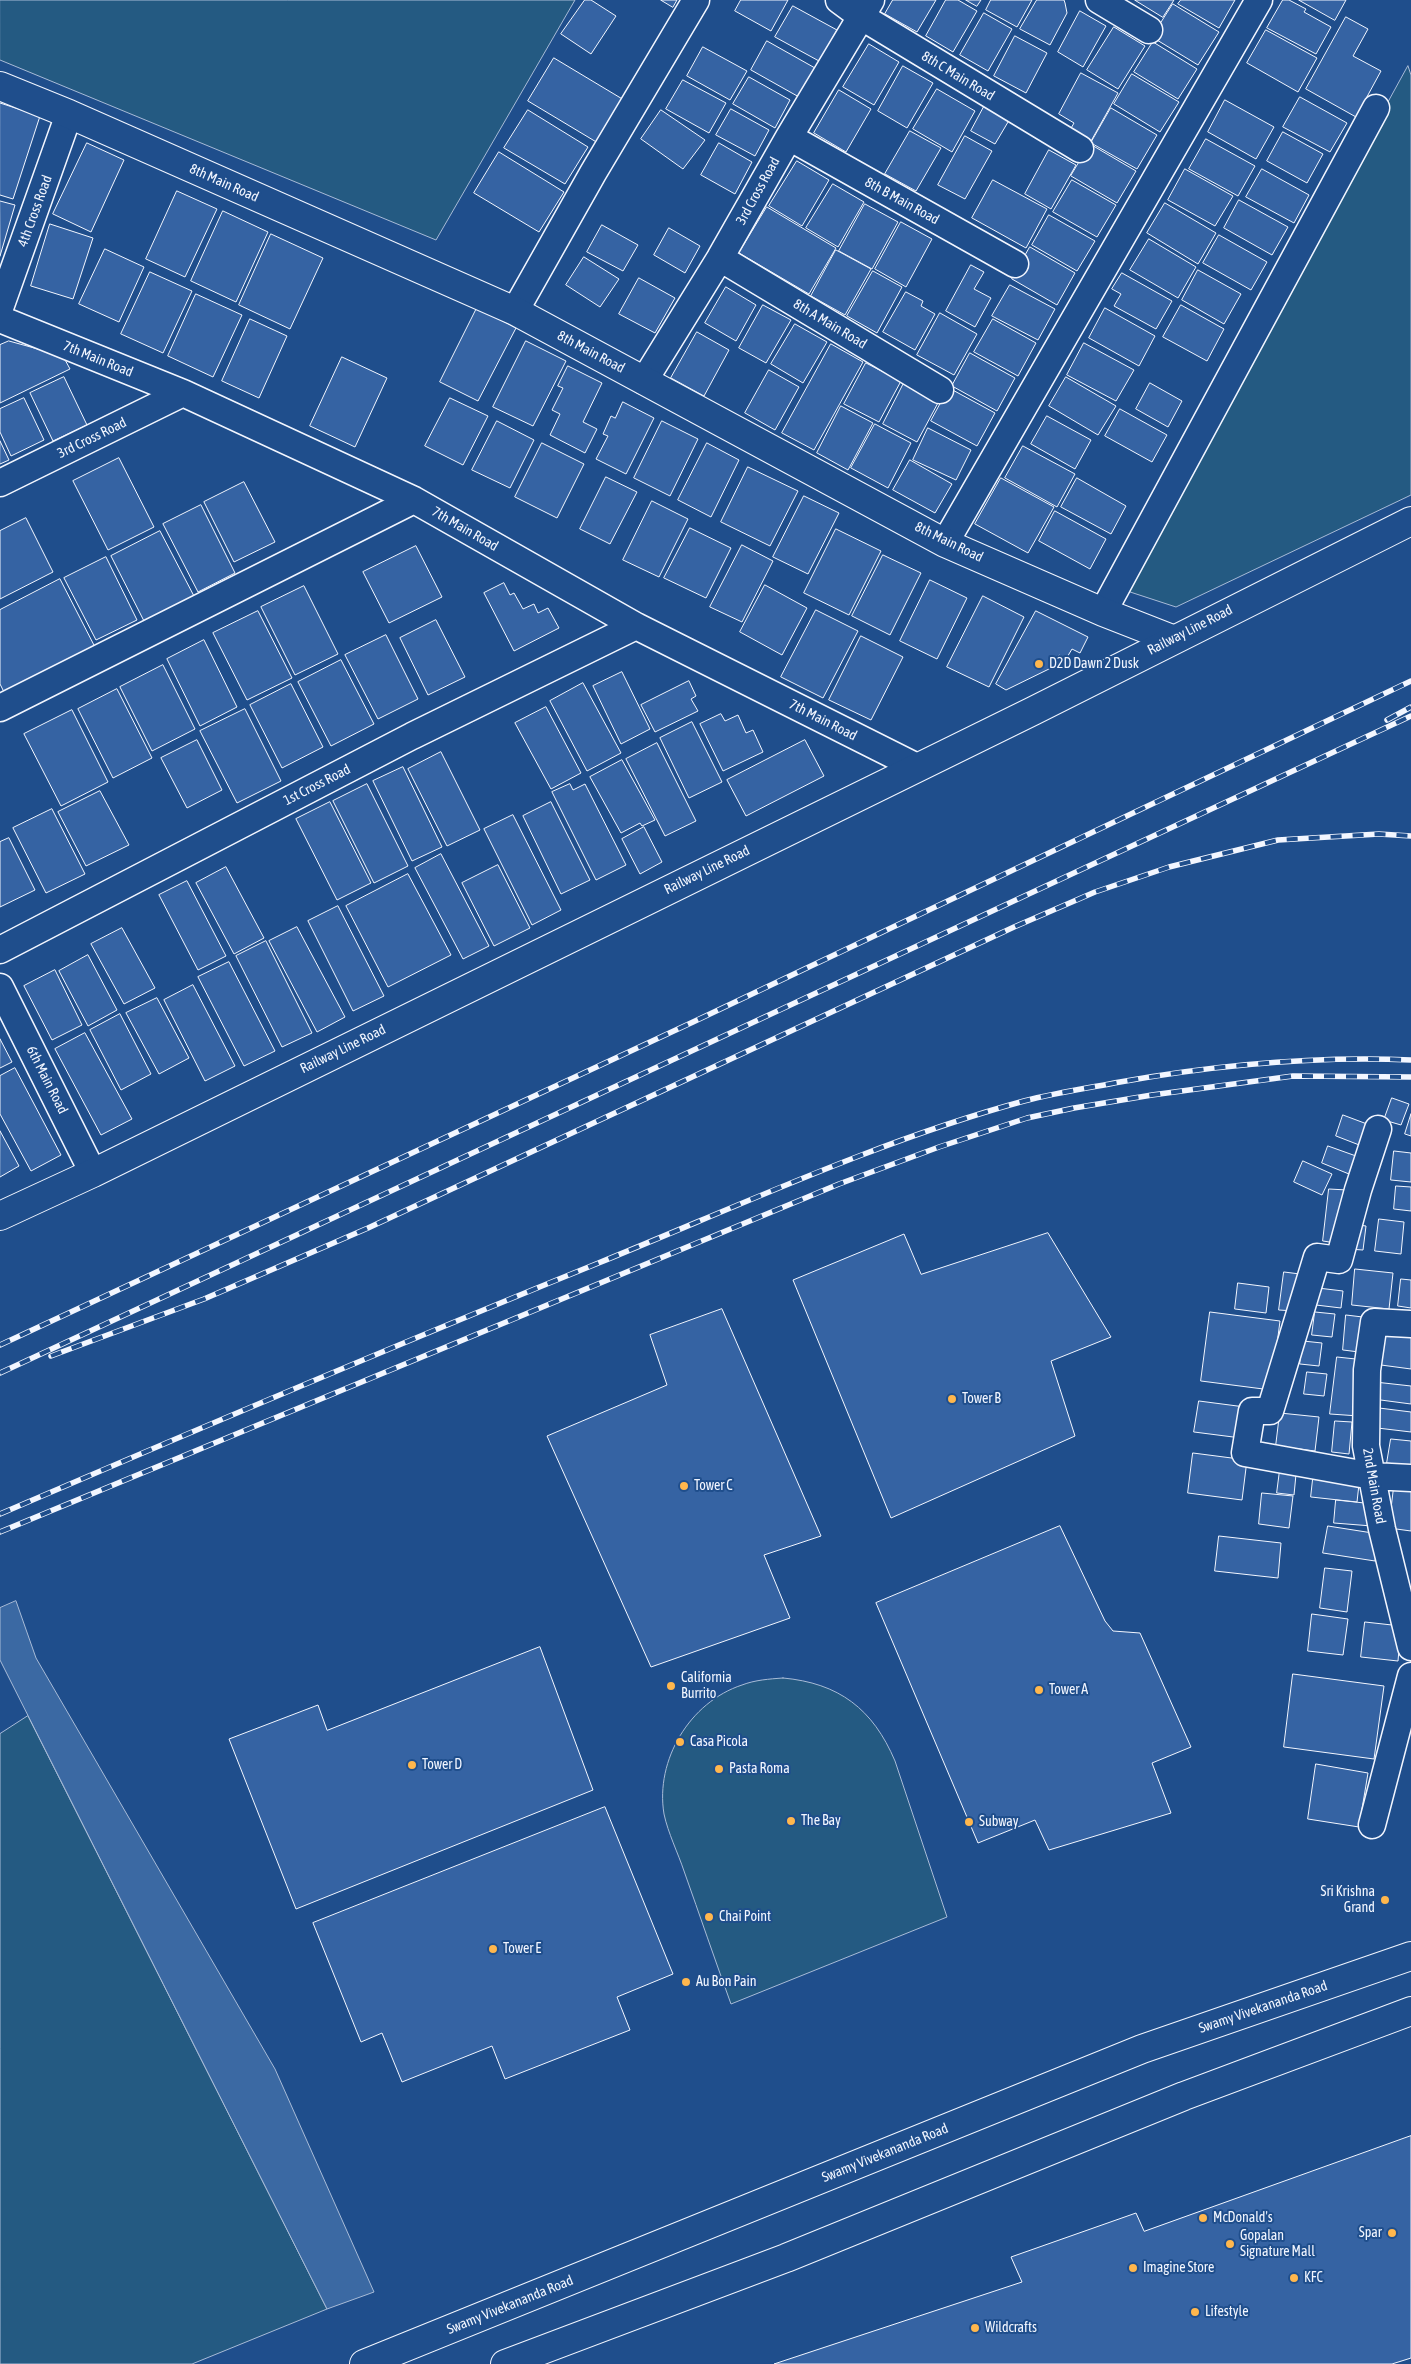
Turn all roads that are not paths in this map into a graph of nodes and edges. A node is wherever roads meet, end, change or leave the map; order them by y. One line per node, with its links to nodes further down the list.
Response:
1 (696, 0): 15 (street)
2 (839, 0): 5 (street, 8th C Main Road)
3 (1099, 0): 6 (street)
4 (1259, 0): 23 (street)
5 (866, 9): 10 (street, 3rd Cross Road); 11 (street, 8th C Main Road)
6 (1149, 30)
7 (0, 86): 9 (main road, 8th Main Road)
8 (1376, 108): 24 (street)
9 (69, 114): 14 (street, 4th Cross Road); 15 (main road, 8th Main Road)
10 (789, 138): 12 (street, 3rd Cross Road); 13 (street, 8th B Main Road)
11 (1080, 149)
12 (720, 258): 17 (street, 3rd Cross Road); 18 (street, 8th A Main Road)
13 (1015, 264)
14 (0, 308)
15 (515, 311): 17 (main road, 8th Main Road)
16 (0, 319): 19 (street, 7th Main Road)
17 (644, 381): 23 (main road, 8th Main Road)
18 (940, 390)
19 (183, 393): 20 (street, 3rd Cross Road); 21 (street, 7th Main Road)
20 (0, 483)
21 (414, 500): 25 (street, 7th Main Road); 27 (street)
22 (1411, 521): 26 (main road, Railway Line Road)
23 (945, 543): 24 (main road, 8th Main Road)
24 (1103, 612): 26 (main road, 8th Main Road)
25 (636, 626): 28 (street, 7th Main Road); 29 (street, 1st Cross Road)
26 (1172, 639): 28 (main road, Railway Line Road)
27 (0, 708)
28 (917, 767): 32 (main road, Railway Line Road)
29 (0, 950)
30 (0, 987): 32 (street, 6th Main Road)
31 (1378, 1129): 35 (street)
32 (93, 1173): 33 (main road, Railway Line Road)
33 (0, 1216)
34 (1411, 1324): 35 (street, 2nd Main Road)
35 (1372, 1476): 36 (street); 37 (street, 2nd Main Road)
36 (1411, 1478)
37 (1411, 1647)
38 (1411, 1676): 39 (street)
39 (1372, 1825)
40 (1411, 1956): 42 (main road, Swamy Vivekananda Road)
41 (1411, 2011): 43 (main road)
42 (364, 2364)
43 (505, 2364)

